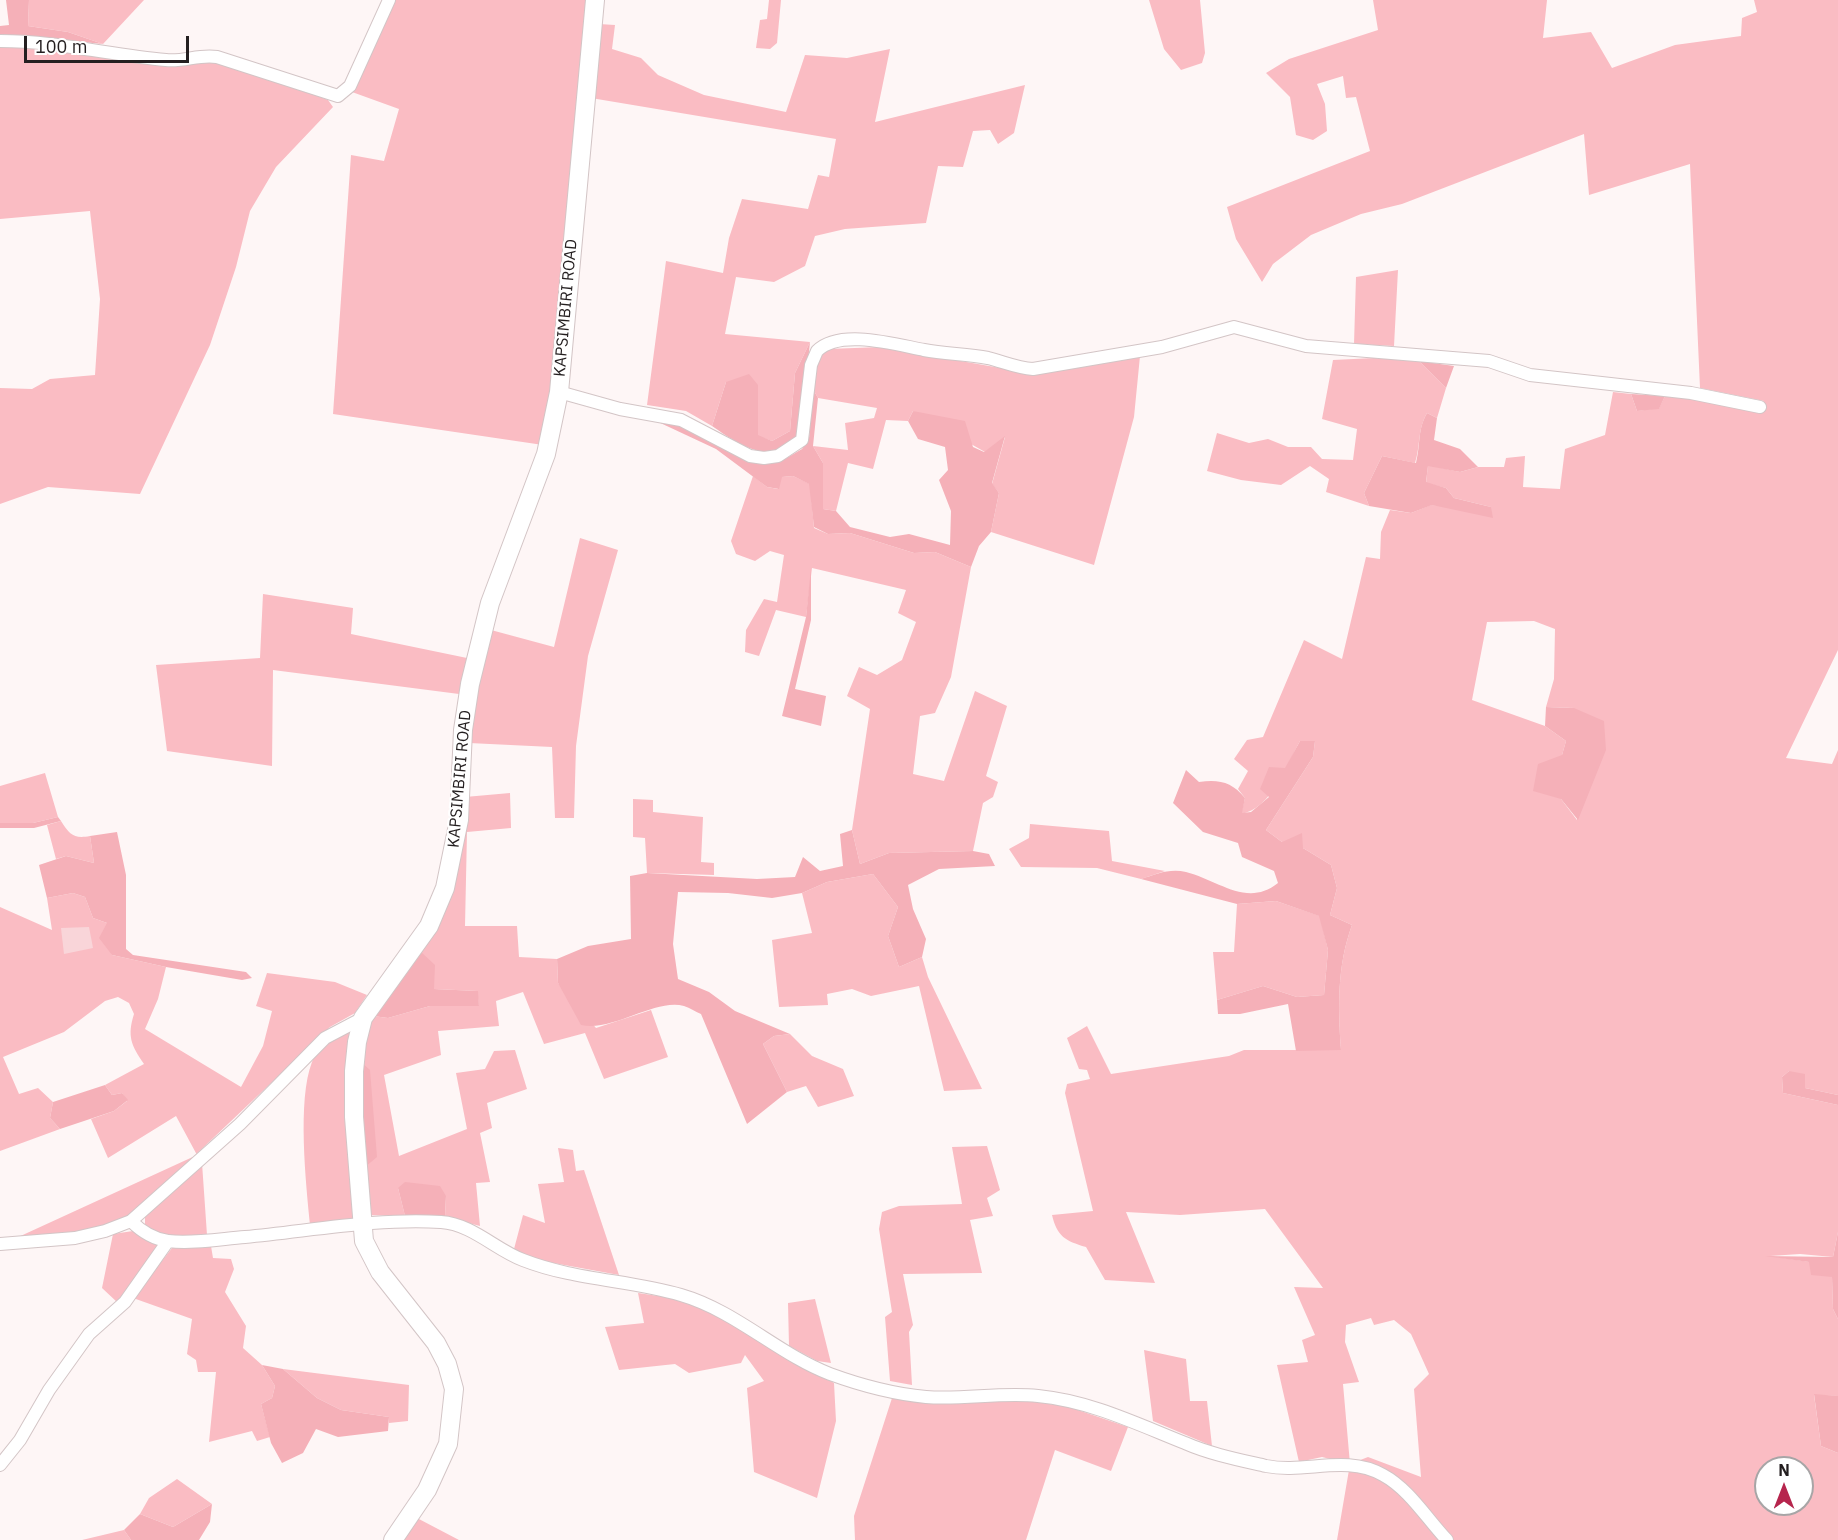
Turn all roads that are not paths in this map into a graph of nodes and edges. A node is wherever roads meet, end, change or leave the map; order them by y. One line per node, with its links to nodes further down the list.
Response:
1 (389, 0): 3 (street)
2 (595, 0): 4 (street, KAPSIMBIRI ROAD)
3 (0, 41)
4 (560, 392): 5 (street); 6 (street, KAPSIMBIRI ROAD)
5 (1760, 406)
6 (363, 1018): 7 (street); 8 (street, KAPSIMBIRI ROAD)
7 (131, 1221): 9 (street); 10 (street)
8 (361, 1225): 9 (street); 12 (street, KAPSIMBIRI ROAD); 13 (street)
9 (168, 1241): 11 (street)
10 (0, 1244)
11 (0, 1465)
12 (393, 1540)
13 (1447, 1540)

